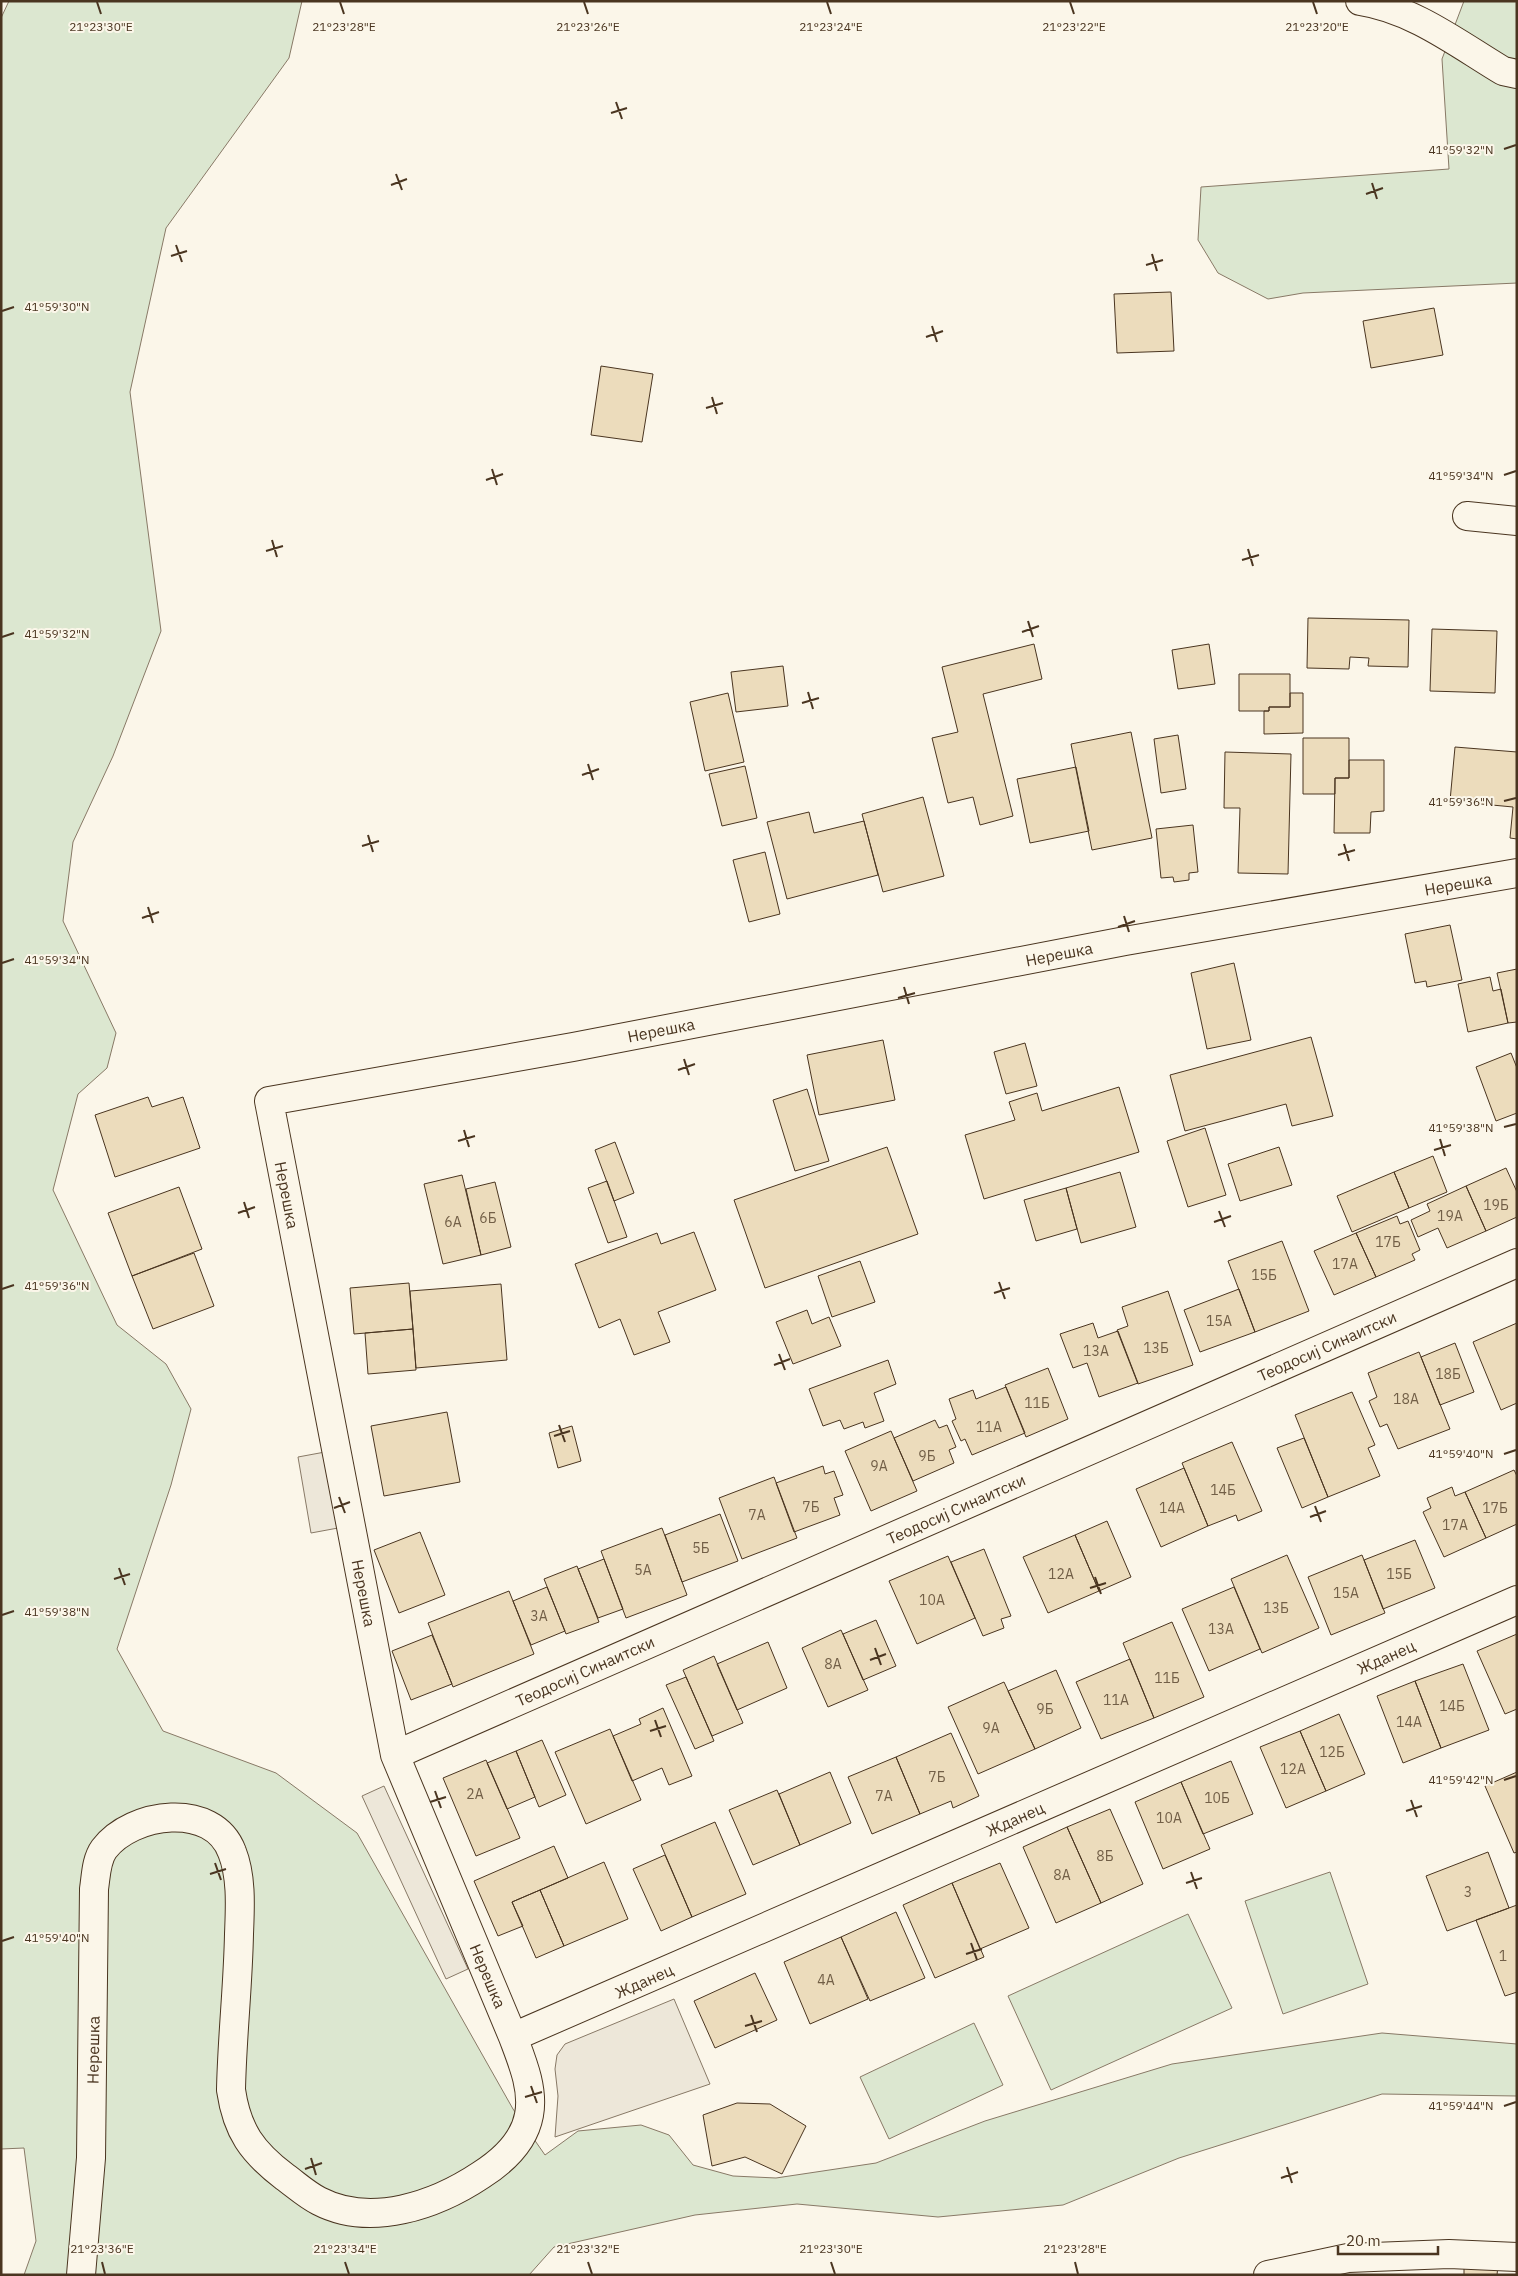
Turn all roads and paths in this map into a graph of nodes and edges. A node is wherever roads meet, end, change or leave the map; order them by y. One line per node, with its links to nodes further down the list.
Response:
1 (1360, 1): 2 (street)
2 (1517, 74)
3 (1467, 516): 4 (street)
4 (1517, 521)
5 (1517, 874): 8 (street, Нерешка)
6 (1517, 1263): 8 (street, Теодосиј Синаитски)
7 (1517, 1600): 9 (street, Жданец)
8 (395, 1755): 9 (street, Нерешка)
9 (513, 2038): 11 (street, Нерешка)
10 (1517, 2257): 12 (street)
11 (81, 2275)
12 (1268, 2275)

